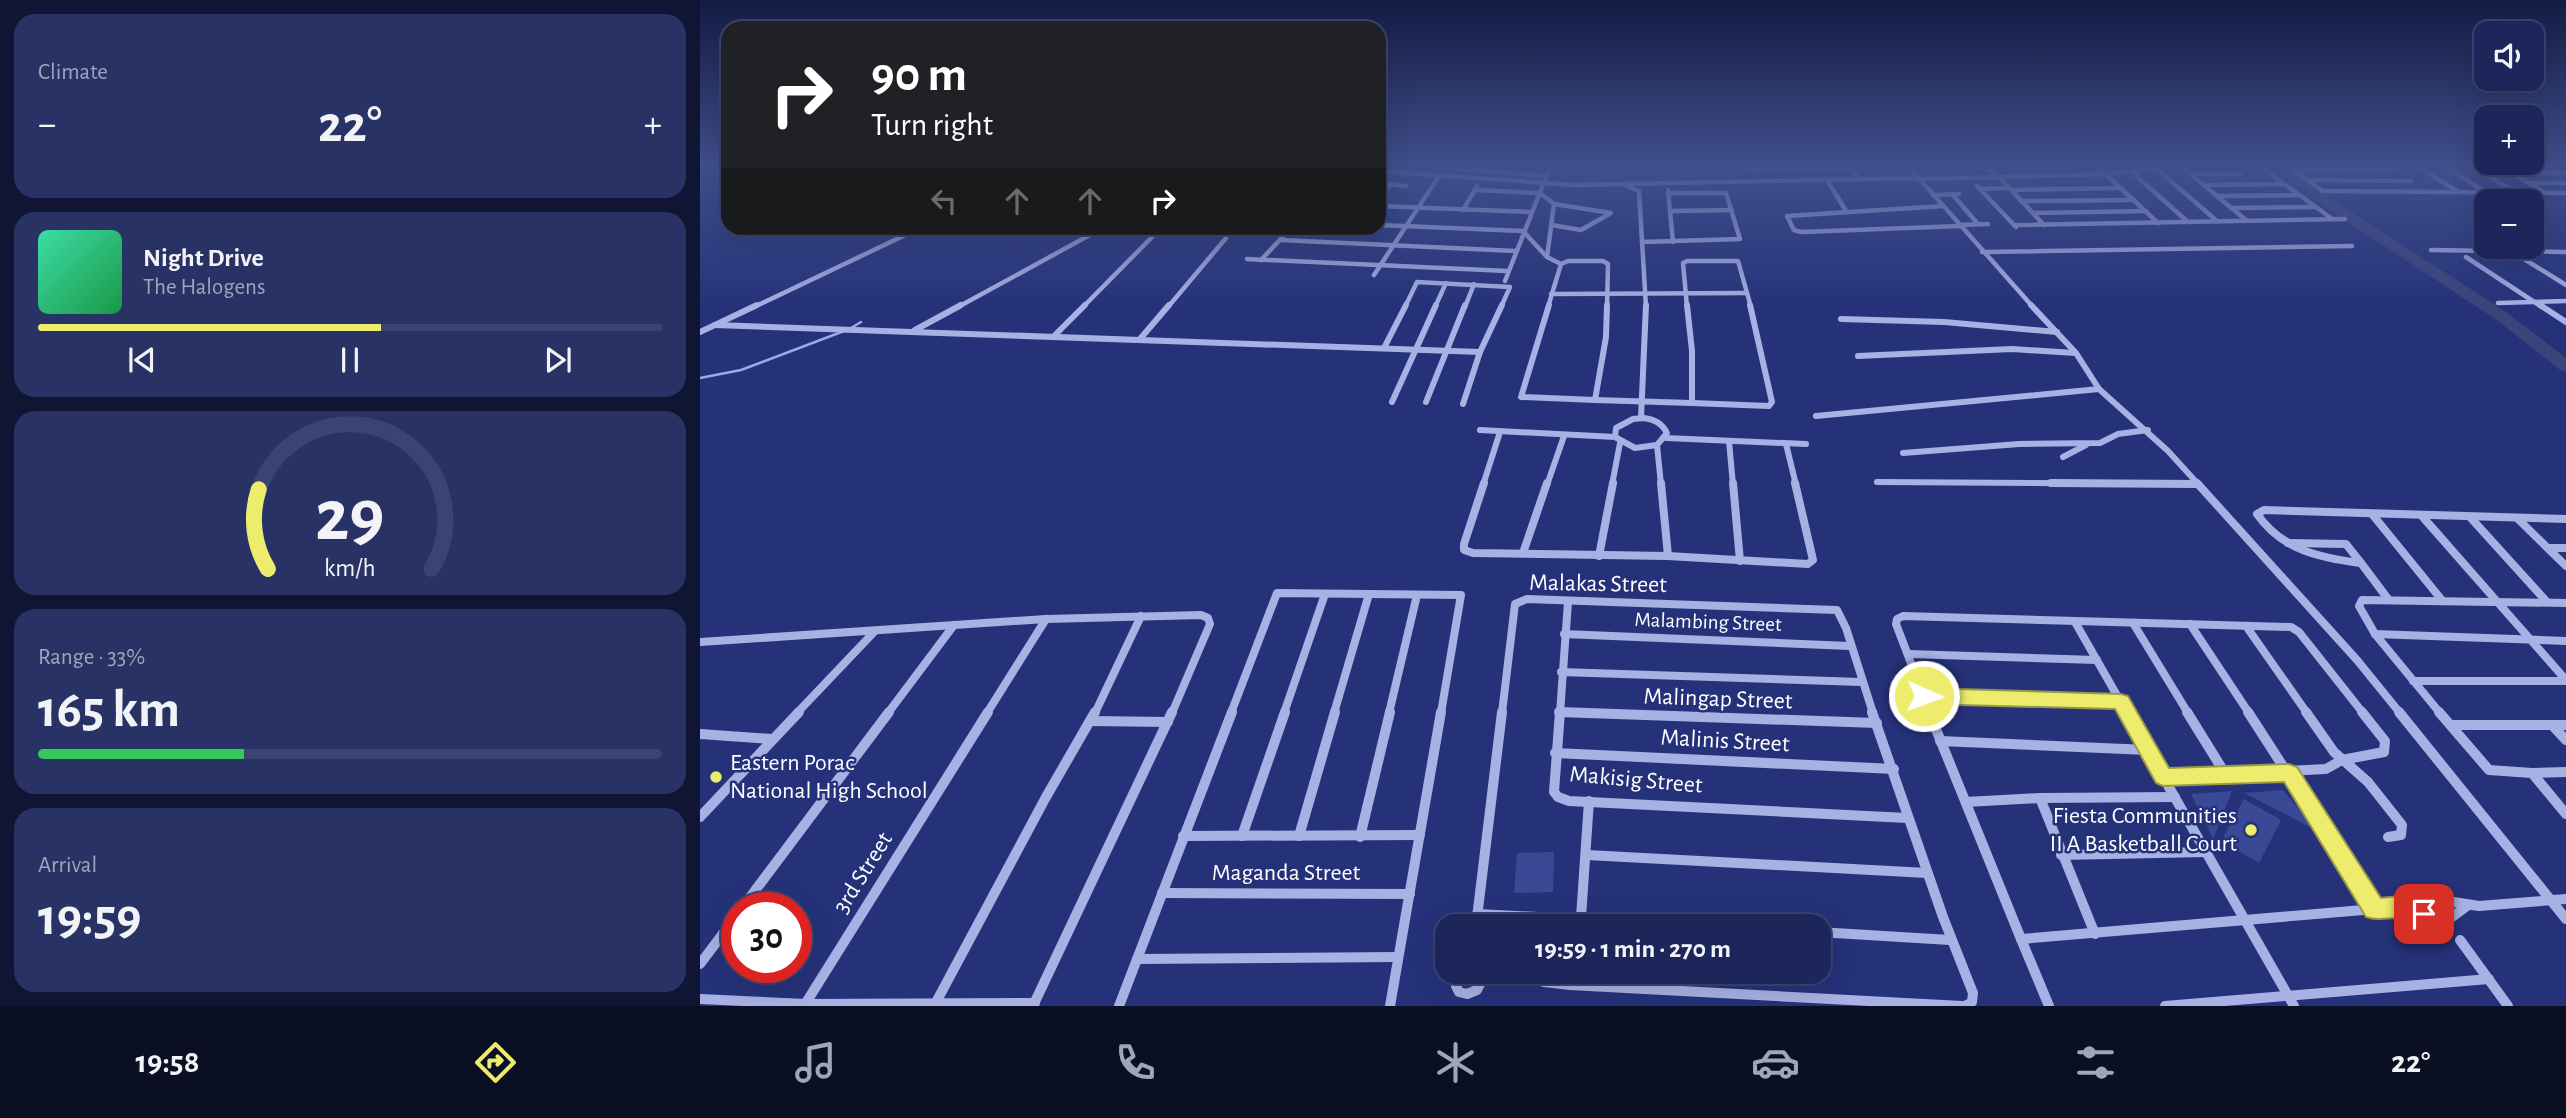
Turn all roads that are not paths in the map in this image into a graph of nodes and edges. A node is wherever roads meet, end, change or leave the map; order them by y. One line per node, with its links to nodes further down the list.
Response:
1 (1415, 214): 30 (street)
2 (1531, 214): 31 (street)
3 (1553, 214): 27 (street)
4 (1609, 214): 27 (street)
5 (1640, 214): 38 (street)
6 (1672, 214): 39 (street)
7 (1732, 214): 39 (street)
8 (1811, 214): 28 (street)
9 (1950, 214): 28 (street)
10 (1969, 214): 24 (street)
11 (2004, 214): 29 (street)
12 (2035, 214): 29 (street)
13 (2149, 214): 21 (street)
14 (2179, 214): 22 (street)
15 (2209, 214): 23 (street)
16 (2238, 214): 20 (street)
17 (2325, 214): 18 (street)
18 (2333, 219): 19 (street); 20 (street)
19 (2345, 219)
20 (2246, 221): 23 (street)
21 (2158, 222): 22 (street); 29 (street)
22 (2188, 222): 23 (street)
23 (2218, 222)
24 (1978, 224): 25 (street); 28 (street)
25 (1988, 224)
26 (1386, 225): 30 (street)
27 (1552, 225): 46 (street)
28 (1959, 225): 44 (street)
29 (2044, 225)
30 (1407, 226): 31 (street); 40 (street)
31 (1523, 231): 43 (street); 46 (street)
32 (905, 235): 69 (street)
33 (1090, 235): 70 (street)
34 (1285, 235): 37 (street)
35 (1153, 236): 73 (street)
36 (1226, 238): 74 (street)
37 (1280, 240): 40 (street); 50 (street)
38 (1642, 242): 39 (street); 62 (street)
39 (1673, 242)
40 (1394, 245): 43 (street); 52 (street)
41 (2352, 246): 44 (street)
42 (2431, 250): 45 (street)
43 (1516, 251): 53 (street)
44 (1982, 252): 72 (street)
45 (2566, 252)
46 (1547, 257): 51 (street)
47 (2466, 257): 65 (street)
48 (1247, 259): 50 (street)
49 (2524, 259): 58 (street)
50 (1261, 260): 52 (street)
51 (1560, 264): 60 (street); 61 (street)
52 (1381, 265): 53 (street); 54 (street)
53 (1507, 271): 55 (street)
54 (1374, 275)
55 (1505, 281)
56 (1446, 283): 57 (street); 75 (street); 76 (street)
57 (1474, 284): 77 (street); 78 (street)
58 (2566, 285)
59 (1747, 293): 63 (street); 63 (street); 87 (street)
60 (1551, 294): 61 (street); 84 (street)
61 (1607, 294): 62 (street); 84 (street)
62 (1647, 294): 63 (street); 85 (street)
63 (1685, 294): 87 (street)
64 (2566, 301): 65 (street)
65 (2534, 302): 66 (street); 68 (street)
66 (2498, 303)
67 (1841, 319): 72 (street)
68 (2566, 322)
69 (715, 325): 70 (street); 71 (street)
70 (915, 331): 73 (street)
71 (700, 332)
72 (2057, 332): 79 (street)
73 (1053, 337): 74 (street)
74 (1140, 340): 75 (street)
75 (1384, 348): 76 (street)
76 (1416, 349): 77 (street); 82 (street)
77 (1448, 351): 78 (street); 83 (street)
78 (1480, 352): 86 (street)
79 (2076, 353): 80 (street); 81 (street)
80 (1858, 356)
81 (2099, 389): 88 (street); 91 (street)
82 (1392, 402)
83 (1426, 402)
84 (1595, 402): 85 (street)
85 (1642, 402): 87 (street); 89 (street)
86 (1463, 404)
87 (1692, 405)
88 (1816, 416)
89 (1641, 418): 94 (street); 95 (street)
90 (1480, 430): 92 (street)
91 (2148, 430): 99 (street); 104 (street)
92 (1500, 432): 93 (street); 113 (street)
93 (1564, 436): 95 (street); 113 (street)
94 (1666, 438): 96 (street); 100 (street)
95 (1618, 440): 100 (street); 114 (street)
96 (1730, 441): 97 (street); 116 (street)
97 (1786, 444): 98 (street); 116 (street)
98 (1806, 444)
99 (2087, 444): 101 (street); 102 (street)
100 (1657, 445): 115 (street)
101 (1903, 453)
102 (2063, 457)
103 (1877, 482): 104 (street)
104 (2196, 484): 190 (street)
105 (2372, 514): 106 (street); 110 (street); 123 (street)
106 (2421, 515): 107 (street); 124 (street)
107 (2470, 517): 108 (street); 126 (street)
108 (2517, 518): 109 (street); 111 (street)
109 (2566, 519)
110 (2287, 543): 117 (street); 117 (street)
111 (2549, 548): 112 (street); 118 (street)
112 (2566, 548)
113 (1523, 553): 114 (street)
114 (1599, 556): 115 (street)
115 (1668, 556): 116 (street)
116 (1740, 561)
117 (2361, 563): 122 (street)
118 (2566, 566)
119 (1325, 594): 120 (street); 179 (street); 180 (street)
120 (1369, 594): 121 (street); 177 (street)
121 (1417, 594): 178 (street); 181 (street)
122 (2388, 599): 123 (street); 137 (street)
123 (2441, 599): 124 (street)
124 (2494, 601): 126 (street); 138 (street)
125 (1568, 602): 136 (street, Makisig Street); 141 (street, Malakas Street); 195 (street, Malakas Street)
126 (2547, 602): 127 (street)
127 (2566, 603)
128 (1142, 616): 129 (street); 151 (street); 152 (street)
129 (1046, 619): 133 (street); 216 (street, 3rd Street)
130 (2075, 622): 131 (street); 142 (street); 143 (street)
131 (2133, 623): 132 (street); 168 (street)
132 (2190, 624): 134 (street); 166 (street)
133 (954, 625): 135 (street); 187 (street)
134 (2245, 626): 163 (street); 163 (street)
135 (875, 631): 140 (street); 158 (street)
136 (1564, 634): 141 (street, Malambing Street); 144 (street, Makisig Street)
137 (2375, 634): 138 (street); 146 (street)
138 (2527, 639): 139 (street); 145 (street)
139 (2566, 641)
140 (700, 642)
141 (1849, 646): 147 (street)
142 (1908, 654): 143 (street); 148 (street)
143 (2097, 660): 149 (street)
144 (1561, 672): 147 (street); 150 (street, Makisig Street)
145 (2566, 680): 146 (street)
146 (2413, 681): 154 (street)
147 (1861, 682): 153 (street)
148 (1924, 696): 149 (street); 160 (street)
149 (2121, 701): 161 (street)
150 (1559, 712): 153 (street, Malingap Street); 162 (street, Makisig Street)
151 (1091, 721): 152 (street); 215 (street)
152 (1168, 722): 217 (street)
153 (1877, 723): 164 (street)
154 (2451, 725): 155 (street); 167 (street)
155 (2552, 725): 156 (street); 159 (street)
156 (2566, 725)
157 (700, 734): 158 (street)
158 (772, 739): 175 (street)
159 (2566, 740)
160 (1940, 741): 161 (street); 173 (street)
161 (2148, 750): 169 (street)
162 (1555, 753): 164 (street, Malinis Street); 172 (street, Makisig Street)
163 (2342, 760): 166 (street); 182 (street)
164 (1894, 769): 176 (street)
165 (2566, 772): 167 (street)
166 (2289, 773): 168 (street); 194 (street)
167 (2532, 773): 174 (street)
168 (2226, 775): 169 (street)
169 (2163, 777): 170 (street)
170 (2175, 797): 171 (street); 183 (street)
171 (2040, 798): 173 (street); 185 (street)
172 (1588, 801): 176 (street, Makisig Street); 184 (street)
173 (1966, 802): 202 (street)
174 (2566, 814)
175 (700, 817)
176 (1907, 818): 186 (street)
177 (1299, 835): 180 (street); 181 (street)
178 (1420, 835): 181 (street); 189 (street)
179 (1183, 836): 180 (street); 188 (street)
180 (1241, 836)
181 (1360, 837)
182 (2388, 837)
183 (2206, 852): 185 (street); 198 (street)
184 (1587, 855): 186 (street); 196 (street)
185 (2061, 855): 200 (street)
186 (1927, 873): 203 (street)
187 (754, 892)
188 (1162, 893): 189 (street, Maganda Street); 206 (street)
189 (1410, 894): 205 (street)
190 (2549, 898): 191 (street); 192 (street); 197 (street)
191 (2566, 900)
192 (2467, 906): 193 (street); 193 (street)
193 (2400, 907): 194 (street)
194 (2375, 909): 198 (street)
195 (1478, 914)
196 (1581, 914)
197 (2566, 919)
198 (2245, 921): 200 (street); 212 (street)
199 (1831, 933): 203 (street)
200 (2095, 934): 202 (street)
201 (721, 936): 207 (street)
202 (2021, 939): 221 (street)
203 (1950, 940): 220 (street)
204 (2460, 940): 208 (street)
205 (1398, 957): 206 (street); 219 (street)
206 (1137, 959): 218 (street)
207 (700, 964)
208 (2489, 979): 212 (street); 224 (street)
209 (1455, 984): 214 (street)
210 (1480, 984): 214 (street)
211 (1561, 984): 220 (street)
212 (2287, 995): 222 (street); 223 (street)
213 (700, 999): 216 (street)
214 (1466, 1000)
215 (935, 1004): 216 (street); 217 (street)
216 (805, 1005)
217 (1034, 1005)
218 (1119, 1006)
219 (1390, 1006)
220 (1964, 1006)
221 (2049, 1006)
222 (2165, 1006)
223 (2294, 1006)
224 (2508, 1006)

